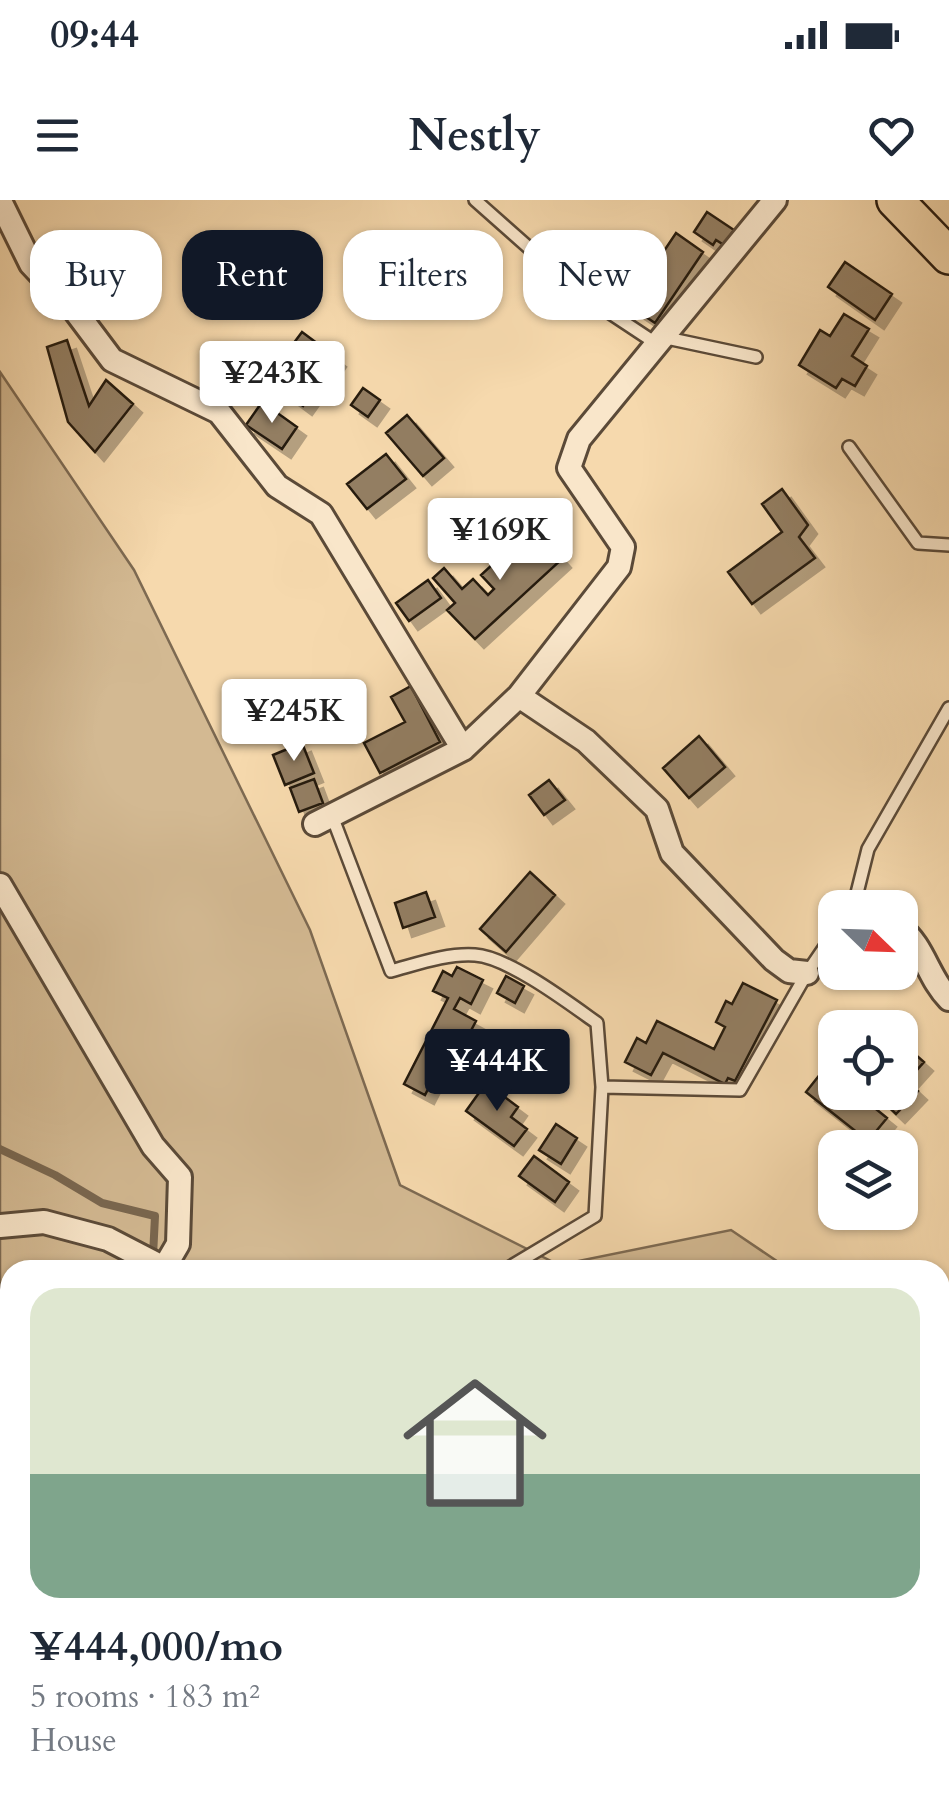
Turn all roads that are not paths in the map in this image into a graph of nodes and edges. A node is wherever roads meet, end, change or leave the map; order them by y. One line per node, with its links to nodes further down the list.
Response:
1 (475, 200): 6 (lane)
2 (775, 200): 6 (street)
3 (895, 200): 5 (main road)
4 (0, 201): 12 (street)
5 (949, 256)
6 (660, 340): 7 (lane); 10 (street)
7 (756, 357)
8 (849, 447): 9 (lane)
9 (949, 545)
10 (519, 696): 12 (street); 18 (street)
11 (949, 708): 15 (lane)
12 (463, 749): 13 (street)
13 (323, 820): 20 (lane)
14 (0, 885): 23 (street)
15 (862, 890)
16 (918, 946): 19 (street)
17 (818, 956): 18 (lane)
18 (806, 973): 20 (lane)
19 (949, 999)
20 (602, 1087): 24 (lane)
21 (0, 1226): 22 (street)
22 (148, 1260)
23 (169, 1260)
24 (522, 1260)

